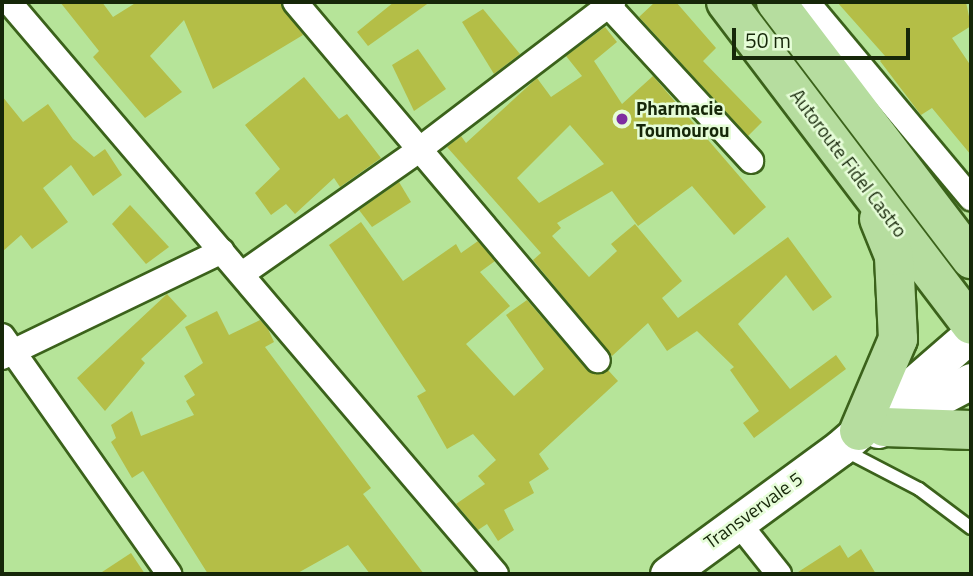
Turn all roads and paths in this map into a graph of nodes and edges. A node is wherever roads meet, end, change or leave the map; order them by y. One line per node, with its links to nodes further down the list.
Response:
1 (9, 2): 11 (street)
2 (295, 2): 7 (street)
3 (726, 2): 9 (highway, Autoroute Fidel Castro)
4 (776, 2): 12 (highway, Autoroute Fidel Castro)
5 (807, 2): 10 (street)
6 (609, 3): 7 (street); 8 (street)
7 (416, 152): 13 (street); 17 (street)
8 (751, 161)
9 (865, 185): 14 (highway, Autoroute Fidel Castro); 20 (highway)
10 (971, 198)
11 (222, 251): 13 (street); 16 (street)
12 (971, 259)
13 (242, 274): 24 (street)
14 (971, 325)
15 (971, 334): 20 (main road, Transvervale 5)
16 (5, 349): 23 (street)
17 (598, 360)
18 (971, 381): 20 (main road, Transvervale 5)
19 (971, 430): 20 (highway)
20 (861, 436): 21 (main road, Transvervale 5); 22 (lane)
21 (736, 520): 25 (main road, Transvervale 5); 26 (street)
22 (971, 528)
23 (169, 574)
24 (496, 574)
25 (668, 574)
26 (779, 574)

